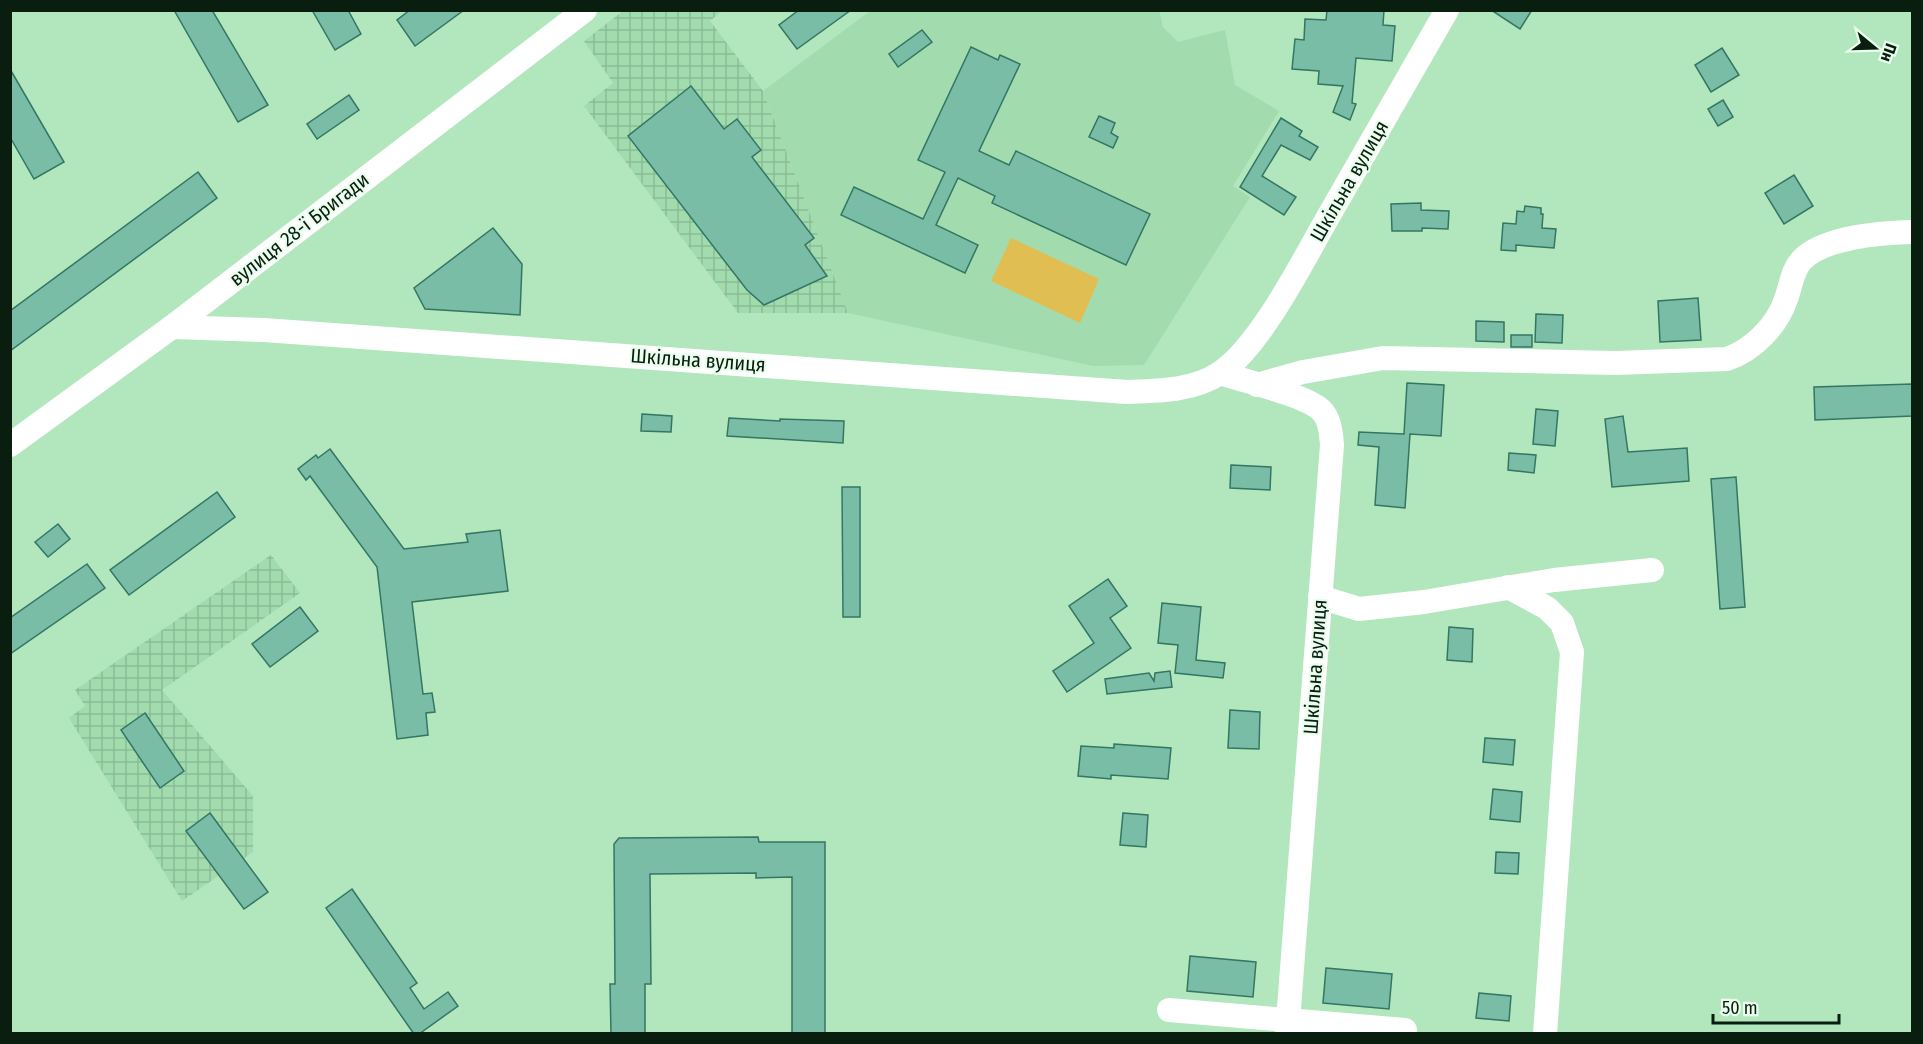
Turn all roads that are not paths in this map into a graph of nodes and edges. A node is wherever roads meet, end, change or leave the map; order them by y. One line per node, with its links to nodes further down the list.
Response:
1 (585, 10): 4 (street, вулиця 28-ї Бригади)
2 (1448, 10): 5 (street, Шкільна вулиця)
3 (1910, 232): 6 (street)
4 (172, 327): 5 (street, Шкільна вулиця); 7 (street, вулиця 28-ї Бригади)
5 (1220, 373): 6 (street, Шкільна вулиця)
6 (1257, 385): 10 (street, Шкільна вулиця)
7 (10, 445)
8 (1652, 570): 9 (street)
9 (1508, 587): 10 (street); 14 (street)
10 (1320, 597): 12 (street, Шкільна вулиця)
11 (1169, 1010): 12 (street)
12 (1287, 1027): 13 (street)
13 (1406, 1030)
14 (1545, 1034)

